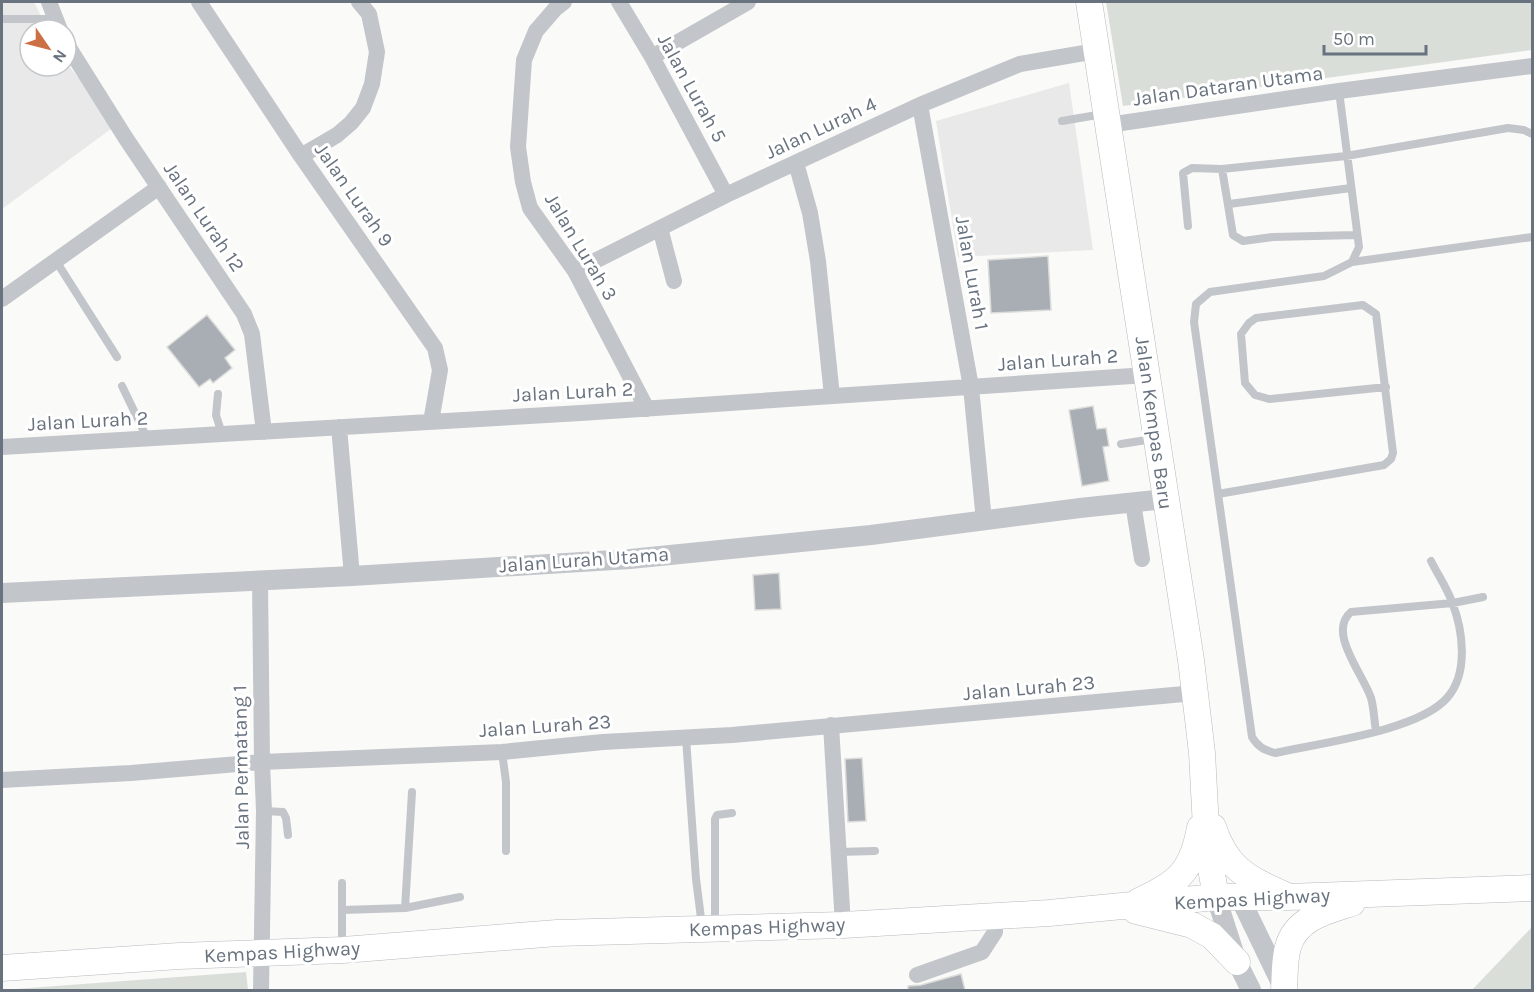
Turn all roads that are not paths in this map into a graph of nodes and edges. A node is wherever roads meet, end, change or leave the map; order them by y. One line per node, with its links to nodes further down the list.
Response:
1 (49, 2): 8 (street)
2 (199, 2): 20 (street, Jalan Lurah 9)
3 (359, 2): 20 (street)
4 (564, 2): 34 (street, Jalan Lurah 3)
5 (619, 2): 12 (street, Jalan Lurah 5)
6 (748, 2): 12 (street)
7 (1089, 2): 11 (main road, Jalan Kempas Baru)
8 (56, 18)
9 (2, 19): 10 (lane)
10 (18, 20)
11 (1096, 51): 16 (street, Jalan Lurah 4); 17 (main road, Jalan Kempas Baru)
12 (652, 57): 26 (street, Jalan Lurah 5)
13 (78, 62): 24 (street, Jalan Lurah 12)
14 (1533, 66): 15 (street, Jalan Dataran Utama)
15 (1339, 91): 17 (street, Jalan Dataran Utama); 21 (lane)
16 (920, 105): 22 (street, Jalan Lurah 4); 40 (street, Jalan Lurah 1)
17 (1107, 119): 18 (lane); 38 (main road, Jalan Kempas Baru)
18 (1062, 121)
19 (1533, 134): 21 (lane)
20 (302, 156): 45 (street, Jalan Lurah 9)
21 (1346, 156): 23 (lane); 25 (lane)
22 (796, 163): 26 (street, Jalan Lurah 4); 43 (street)
23 (1222, 168): 27 (lane); 28 (lane)
24 (159, 187): 32 (street); 47 (street, Jalan Lurah 12)
25 (1351, 188): 27 (lane); 30 (lane)
26 (726, 195): 29 (street, Jalan Lurah 4)
27 (1228, 204): 30 (lane)
28 (1188, 226)
29 (660, 228): 34 (street, Jalan Lurah 4); 35 (street)
30 (1357, 235): 33 (lane)
31 (1533, 237): 33 (lane)
32 (56, 261): 36 (street); 37 (lane)
33 (1352, 262): 53 (lane)
34 (574, 271): 44 (street, Jalan Lurah 3)
35 (674, 281)
36 (2, 299)
37 (117, 357)
38 (1148, 375): 40 (street, Jalan Lurah 2); 50 (main road, Jalan Kempas Baru)
39 (122, 386): 49 (lane)
40 (971, 387): 43 (street, Jalan Lurah 2); 56 (street, Jalan Lurah 1)
41 (1386, 387): 41 (lane); 53 (lane)
42 (218, 394): 48 (lane)
43 (832, 396): 44 (street, Jalan Lurah 2)
44 (647, 409): 45 (street, Jalan Lurah 2)
45 (431, 422): 46 (street, Jalan Lurah 2)
46 (339, 427): 47 (street, Jalan Lurah 2); 59 (street)
47 (264, 432): 48 (street, Jalan Lurah 2)
48 (222, 434): 49 (street, Jalan Lurah 2)
49 (147, 438): 52 (street, Jalan Lurah 2)
50 (1157, 439): 51 (lane); 54 (main road, Jalan Kempas Baru)
51 (1121, 444)
52 (2, 447)
53 (1218, 494): 66 (lane)
54 (1165, 500): 55 (street, Jalan Lurah Utama); 64 (main road, Jalan Kempas Baru)
55 (1133, 502): 56 (street, Jalan Lurah Utama); 57 (street)
56 (984, 521): 59 (street, Jalan Lurah Utama)
57 (1142, 559)
58 (1431, 561): 63 (lane)
59 (352, 576): 60 (street, Jalan Lurah Utama)
60 (260, 581): 61 (street, Jalan Lurah Utama); 69 (street, Jalan Permatang 1)
61 (2, 593)
62 (1483, 597): 63 (lane)
63 (1453, 603): 66 (lane); 66 (lane)
64 (1196, 693): 65 (street, Jalan Lurah 23); 72 (main road, Jalan Kempas Baru)
65 (831, 725): 67 (street, Jalan Lurah 23); 78 (street)
66 (1376, 731)
67 (686, 738): 68 (street, Jalan Lurah 23); 90 (lane)
68 (502, 752): 69 (street, Jalan Lurah 23); 76 (lane)
69 (262, 762): 70 (street, Jalan Lurah 23); 73 (street, Jalan Permatang 1)
70 (2, 780)
71 (412, 792): 85 (lane)
72 (1204, 801): 83 (main road); 84 (main road, Jalan Kempas Baru); 86 (main road)
73 (264, 811): 75 (lane); 92 (street, Jalan Permatang 1)
74 (732, 813): 90 (lane)
75 (288, 835)
76 (506, 851)
77 (875, 851): 78 (lane)
78 (838, 852): 89 (street)
79 (342, 883): 87 (lane)
80 (1533, 888): 81 (main road, Kempas Highway)
81 (1375, 894): 83 (main road, Kempas Highway); 98 (main road)
82 (460, 897): 85 (lane)
83 (1288, 897): 84 (main road, Kempas Highway)
84 (1228, 898): 86 (main road, Kempas Highway); 93 (street); 98 (street)
85 (405, 908): 87 (lane)
86 (1124, 908): 88 (main road, Kempas Highway); 93 (main road)
87 (342, 910): 91 (lane)
88 (995, 916): 89 (main road, Kempas Highway); 95 (street)
89 (843, 925): 90 (main road, Kempas Highway)
90 (709, 928): 91 (main road, Kempas Highway)
91 (343, 950): 92 (main road, Kempas Highway)
92 (262, 953): 94 (main road, Kempas Highway); 96 (street, Jalan Permatang 1)
93 (1237, 962): 97 (street)
94 (2, 968)
95 (917, 975)
96 (261, 990)
97 (1251, 990)
98 (1284, 990)

